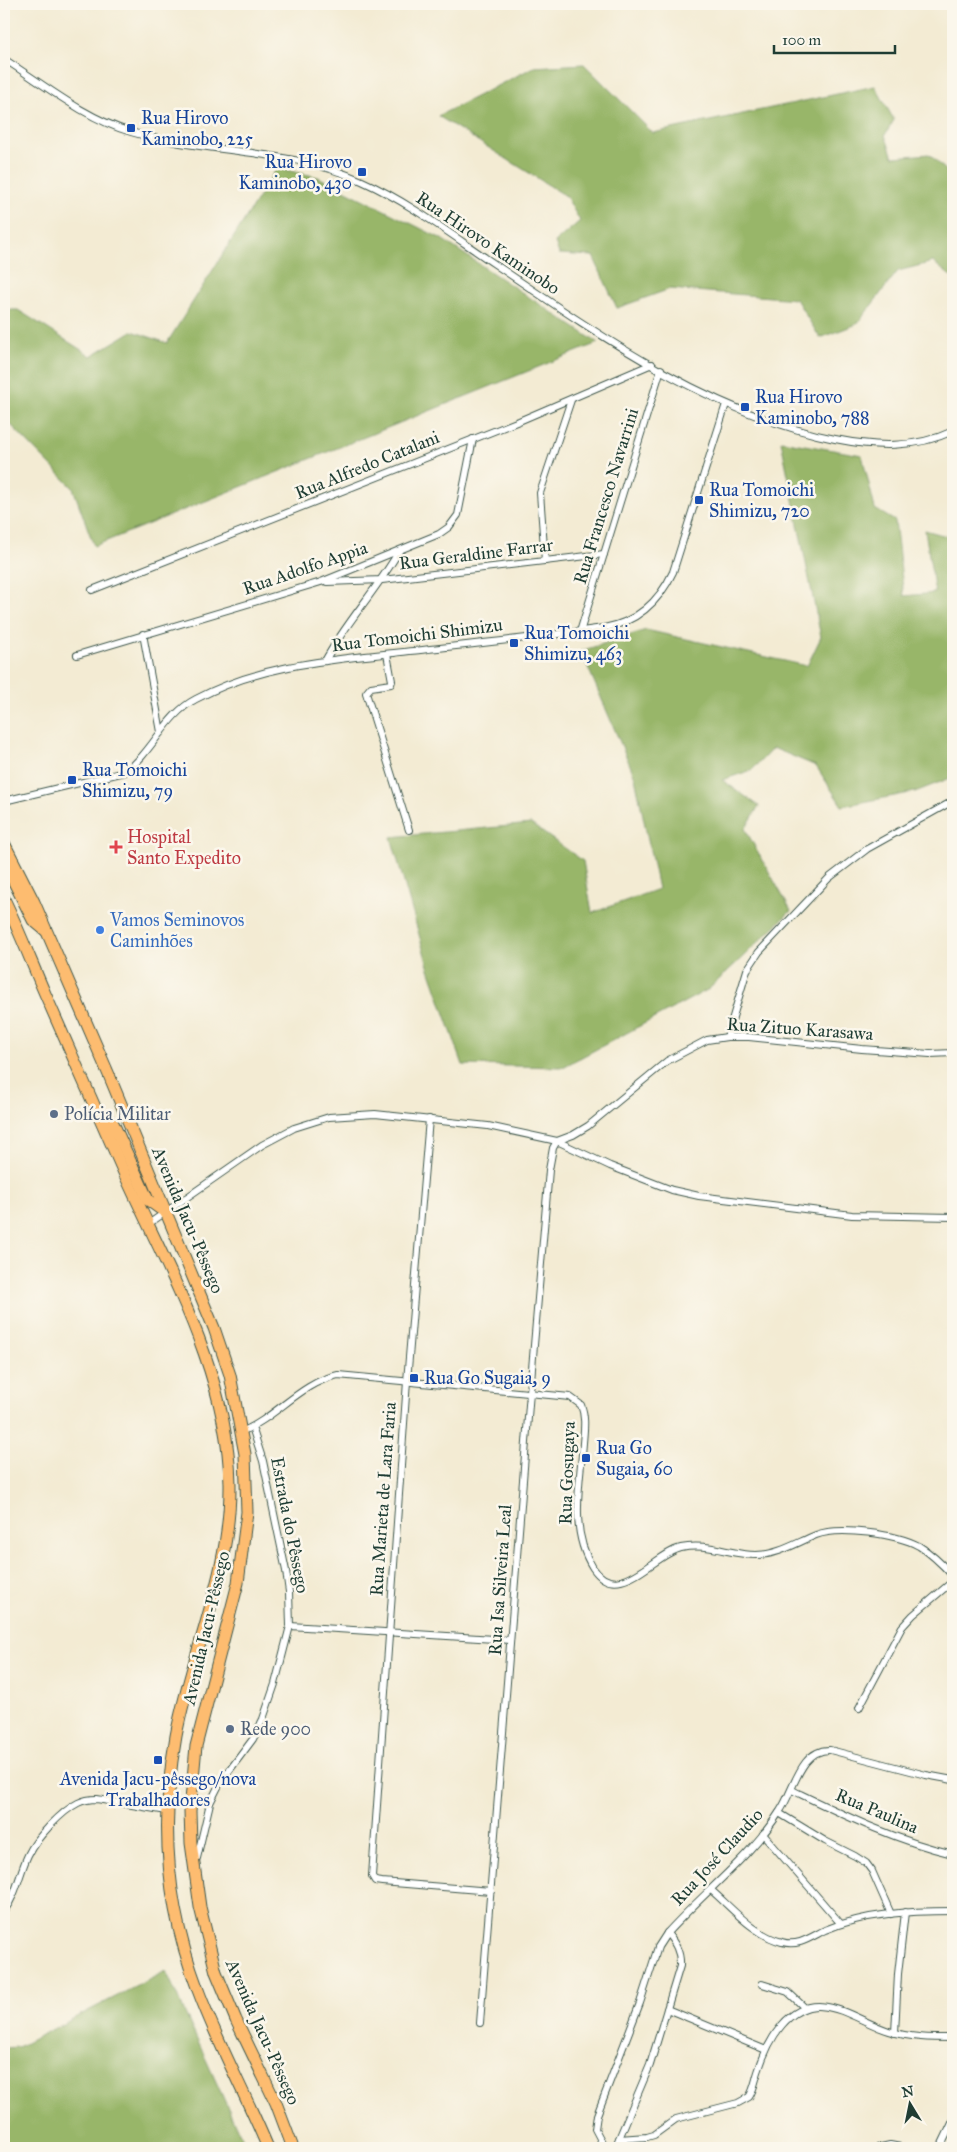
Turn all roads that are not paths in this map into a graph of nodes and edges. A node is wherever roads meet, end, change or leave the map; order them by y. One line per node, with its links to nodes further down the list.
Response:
1 (4, 59): 2 (street, Rua Hirovo Kaminobo)
2 (652, 364): 3 (street, Rua Hirovo Kaminobo); 4 (street, Rua Alfredo Catalani)
3 (661, 370): 5 (street, Rua Hirovo Kaminobo); 9 (street, Rua Francesco Navarrini)
4 (571, 400): 7 (street, Rua Alfredo Catalani); 10 (street)
5 (726, 404): 6 (street, Rua Hirovo Kaminobo); 14 (street, Rua Tomoichi Shimizu)
6 (953, 431)
7 (473, 439): 8 (street, Rua Adolfo Appia); 13 (street, Rua Alfredo Catalani)
8 (399, 551): 11 (street); 12 (street, Rua Adolfo Appia)
9 (604, 554): 10 (street, Rua Geraldine Farrar); 14 (street, Rua Francesco Navarrini)
10 (545, 561): 11 (street, Rua Geraldine Farrar)
11 (382, 580): 12 (street, Rua Geraldine Farrar); 18 (street)
12 (321, 582): 15 (street, Rua Adolfo Appia)
13 (92, 590)
14 (580, 632): 16 (street, Rua Tomoichi Shimizu)
15 (143, 634): 17 (street, Rua Adolfo Appia); 19 (street)
16 (387, 654): 18 (street, Rua Tomoichi Shimizu); 22 (street)
17 (76, 655)
18 (324, 661): 19 (street, Rua Tomoichi Shimizu)
19 (162, 732): 20 (street, Rua Tomoichi Shimizu)
20 (4, 801)
21 (953, 801): 27 (street)
22 (409, 830)
23 (4, 843): 26 (highway, Avenida Jacu-Pêssego)
24 (4, 862): 26 (highway)
25 (4, 899): 29 (highway, Avenida Jacu-Pêssego)
26 (46, 931): 32 (highway, Avenida Jacu-Pêssego)
27 (726, 1037): 28 (street, Rua Zituo Karasawa); 31 (street, Rua Zituo Karasawa)
28 (953, 1053)
29 (97, 1113): 32 (highway); 34 (highway, Avenida Jacu-Pêssego)
30 (428, 1119): 31 (street); 32 (street); 37 (street, Rua Marieta de Lara Faria)
31 (557, 1142): 33 (street); 38 (street, Rua Isa Silveira Leal)
32 (166, 1213): 34 (street); 36 (highway, Avenida Jacu-Pêssego)
33 (953, 1217)
34 (147, 1225): 35 (highway, Avenida Jacu-Pêssego)
35 (157, 1246): 36 (highway); 48 (highway, Avenida Jacu-Pêssego)
36 (205, 1305): 39 (highway, Avenida Jacu-Pêssego)
37 (407, 1381): 38 (street, Rua Gosugaya); 39 (street, Rua Gosugaya); 43 (street, Rua Marieta de Lara Faria)
38 (530, 1392): 40 (street, Rua Gosugaya); 44 (street, Rua Isa Silveira Leal)
39 (247, 1430): 42 (street, Estrada do Pêssego); 52 (highway, Avenida Jacu-Pêssego)
40 (953, 1576)
41 (953, 1581): 45 (street)
42 (290, 1626): 43 (street); 52 (street, Estrada do Pêssego)
43 (389, 1632): 44 (street); 54 (street, Rua Marieta de Lara Faria)
44 (510, 1640): 54 (street, Rua Isa Silveira Leal)
45 (859, 1708)
46 (953, 1780): 47 (street, Rua José Claudio)
47 (792, 1790): 49 (street, Rua José Claudio); 51 (street, Rua Paulina)
48 (167, 1811): 55 (street); 70 (highway, Avenida Jacu-Pêssego)
49 (779, 1813): 50 (street, Rua José Claudio); 58 (street)
50 (762, 1834): 53 (street, Rua José Claudio); 59 (street)
51 (953, 1854)
52 (194, 1878): 71 (highway, Avenida Jacu-Pêssego)
53 (711, 1890): 59 (street); 60 (street, Rua José Claudio)
54 (491, 1891): 64 (street, Rua Isa Silveira Leal)
55 (4, 1911)
56 (953, 1911): 57 (street)
57 (905, 1912): 58 (street); 65 (street)
58 (890, 1914): 59 (street)
59 (841, 1924)
60 (667, 1932): 63 (street); 72 (street, Rua José Claudio)
61 (762, 1984): 62 (street)
62 (805, 2008): 65 (street); 67 (street)
63 (667, 2009): 67 (street); 69 (street)
64 (480, 2023)
65 (895, 2033): 66 (street)
66 (953, 2038)
67 (766, 2050): 69 (street)
68 (953, 2121): 76 (street)
69 (619, 2139): 73 (street)
70 (268, 2148)
71 (293, 2148)
72 (605, 2148)
73 (615, 2148)
74 (877, 2148): 75 (street)
75 (906, 2148)
76 (940, 2148)

